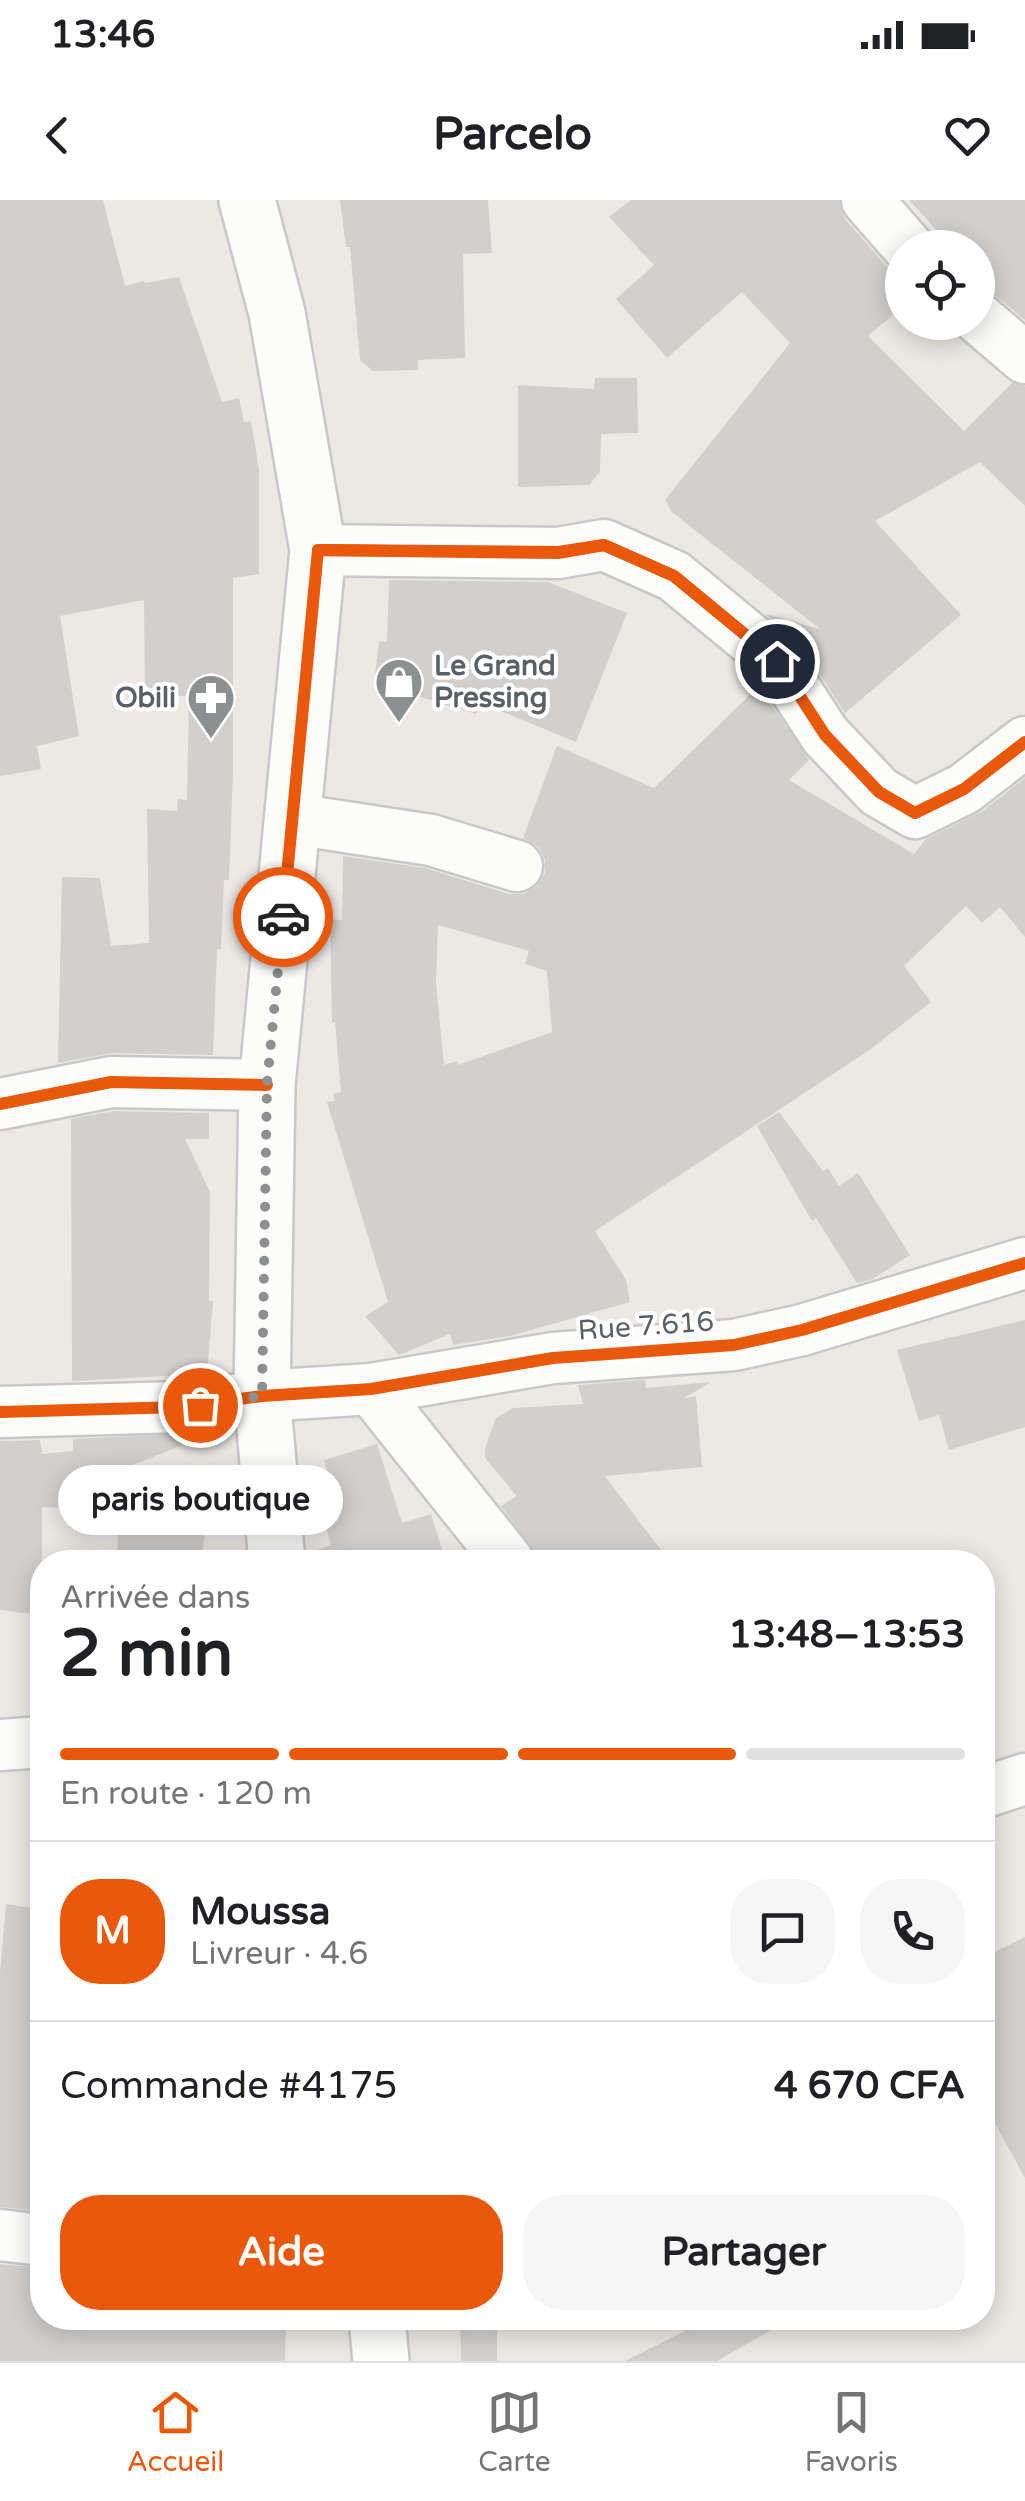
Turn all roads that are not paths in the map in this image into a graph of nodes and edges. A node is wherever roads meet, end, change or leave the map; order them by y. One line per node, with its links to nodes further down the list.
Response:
1 (867, 200): 3 (street)
2 (249, 201): 6 (main road)
3 (893, 230)
4 (995, 332): 5 (street)
5 (1025, 358)
6 (318, 550): 7 (street); 8 (main road)
7 (1025, 742)
8 (293, 819): 9 (street); 10 (main road)
9 (518, 866)
10 (267, 1084): 11 (street); 14 (main road)
11 (0, 1104)
12 (1025, 1263): 13 (street, Rue 7.616)
13 (371, 1389): 14 (street, Rue 7.616); 17 (street)
14 (262, 1396): 15 (street, Rue 7.616); 16 (main road)
15 (0, 1412)
16 (276, 1550)
17 (499, 1550)
18 (30, 1743): 19 (street)
19 (0, 1745)
20 (1025, 1779): 21 (street)
21 (995, 1789)
22 (0, 2235): 23 (street)
23 (30, 2239)
24 (377, 2330): 25 (main road)
25 (381, 2361)

